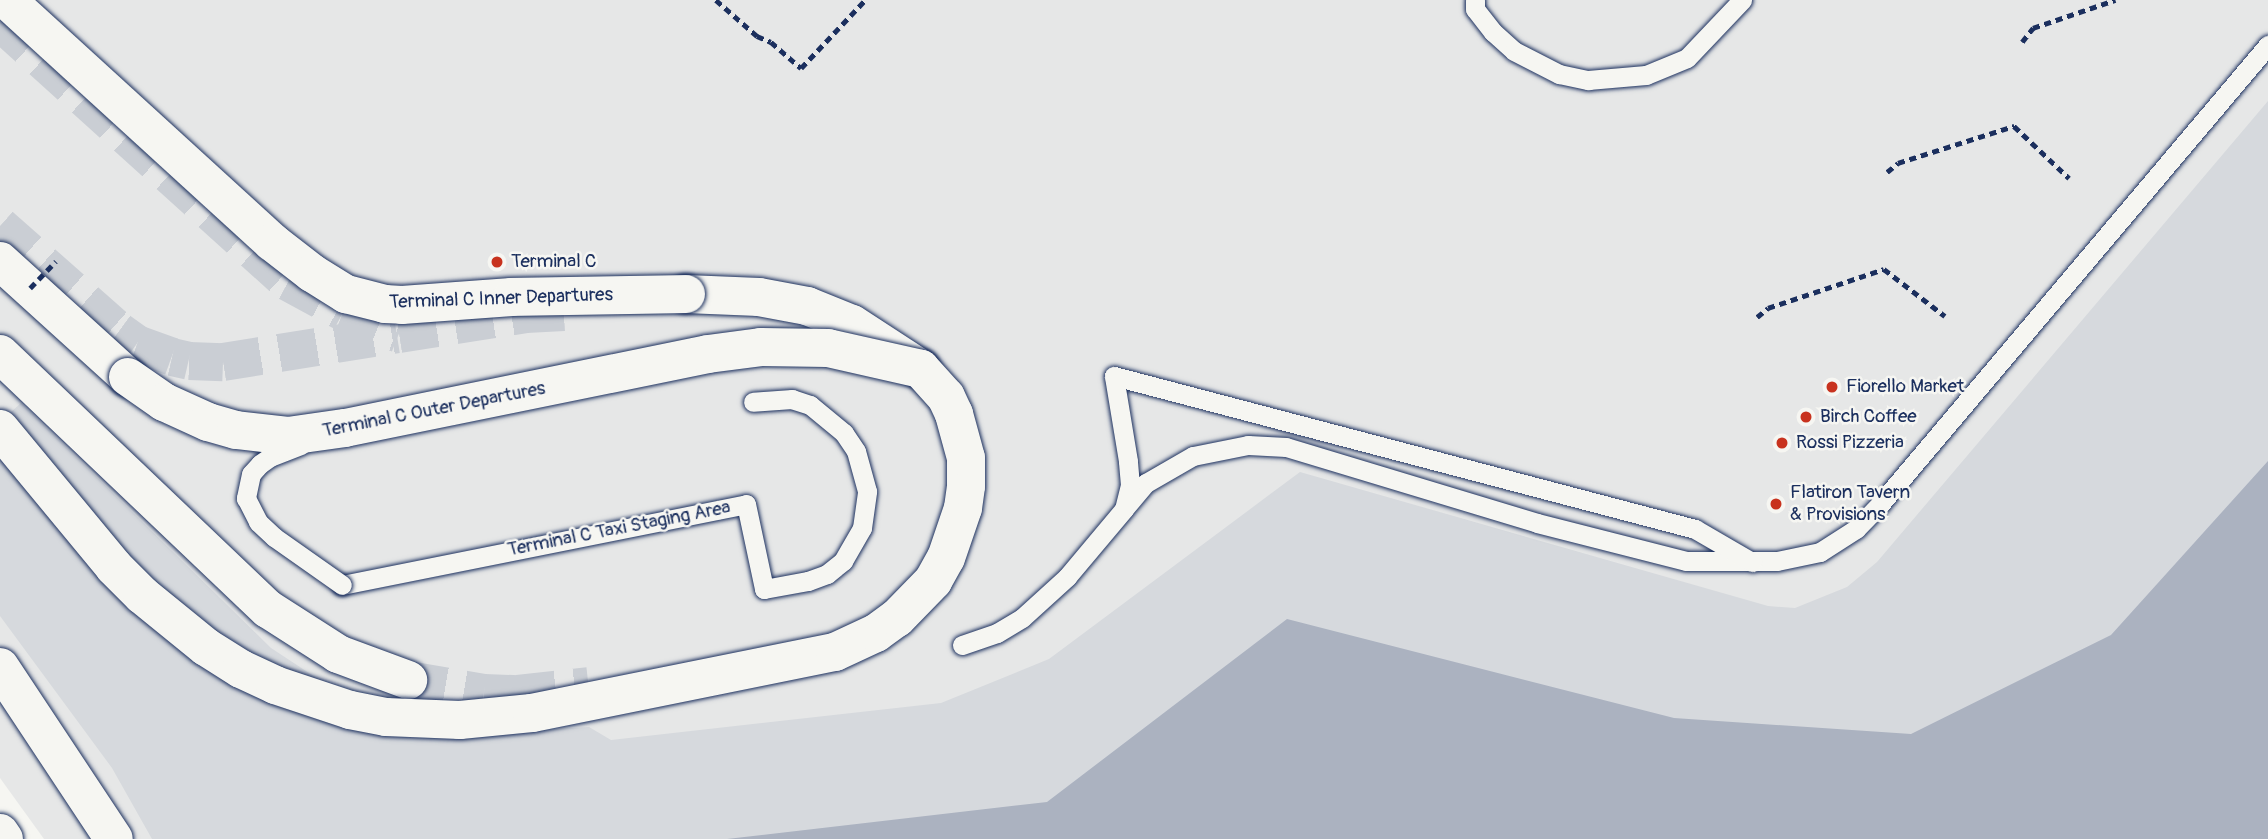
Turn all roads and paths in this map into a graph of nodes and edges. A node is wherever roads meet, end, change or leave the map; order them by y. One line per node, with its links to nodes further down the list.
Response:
1 (7, 0): 17 (main road, Terminal C Inner Departures, bridge)
2 (716, 0): 3 (path)
3 (864, 0)
4 (1475, 0): 5 (lane)
5 (1742, 0)
6 (2115, 0): 7 (path)
7 (2022, 42)
8 (2268, 45): 22 (lane)
9 (1887, 172): 10 (path)
10 (2069, 178)
11 (0, 261): 13 (main road, Terminal C Outer Departures)
12 (56, 261): 13 (path, bridge)
13 (30, 288): 19 (main road, Terminal C Outer Departures, bridge)
14 (1945, 316): 15 (path)
15 (1757, 317)
16 (0, 354): 25 (main road)
17 (921, 369): 19 (main road, Terminal C Outer Departures, bridge); 20 (main road, Terminal C Inner Departures, bridge)
18 (753, 402): 19 (lane, Terminal C Taxi Staging Area, bridge)
19 (345, 428)
20 (0, 429)
21 (1124, 509): 22 (lane); 22 (lane); 23 (lane)
22 (1753, 562)
23 (962, 645)
24 (0, 667): 28 (main road)
25 (408, 680)
26 (0, 833): 27 (main road)
27 (4, 839)
28 (114, 839)

